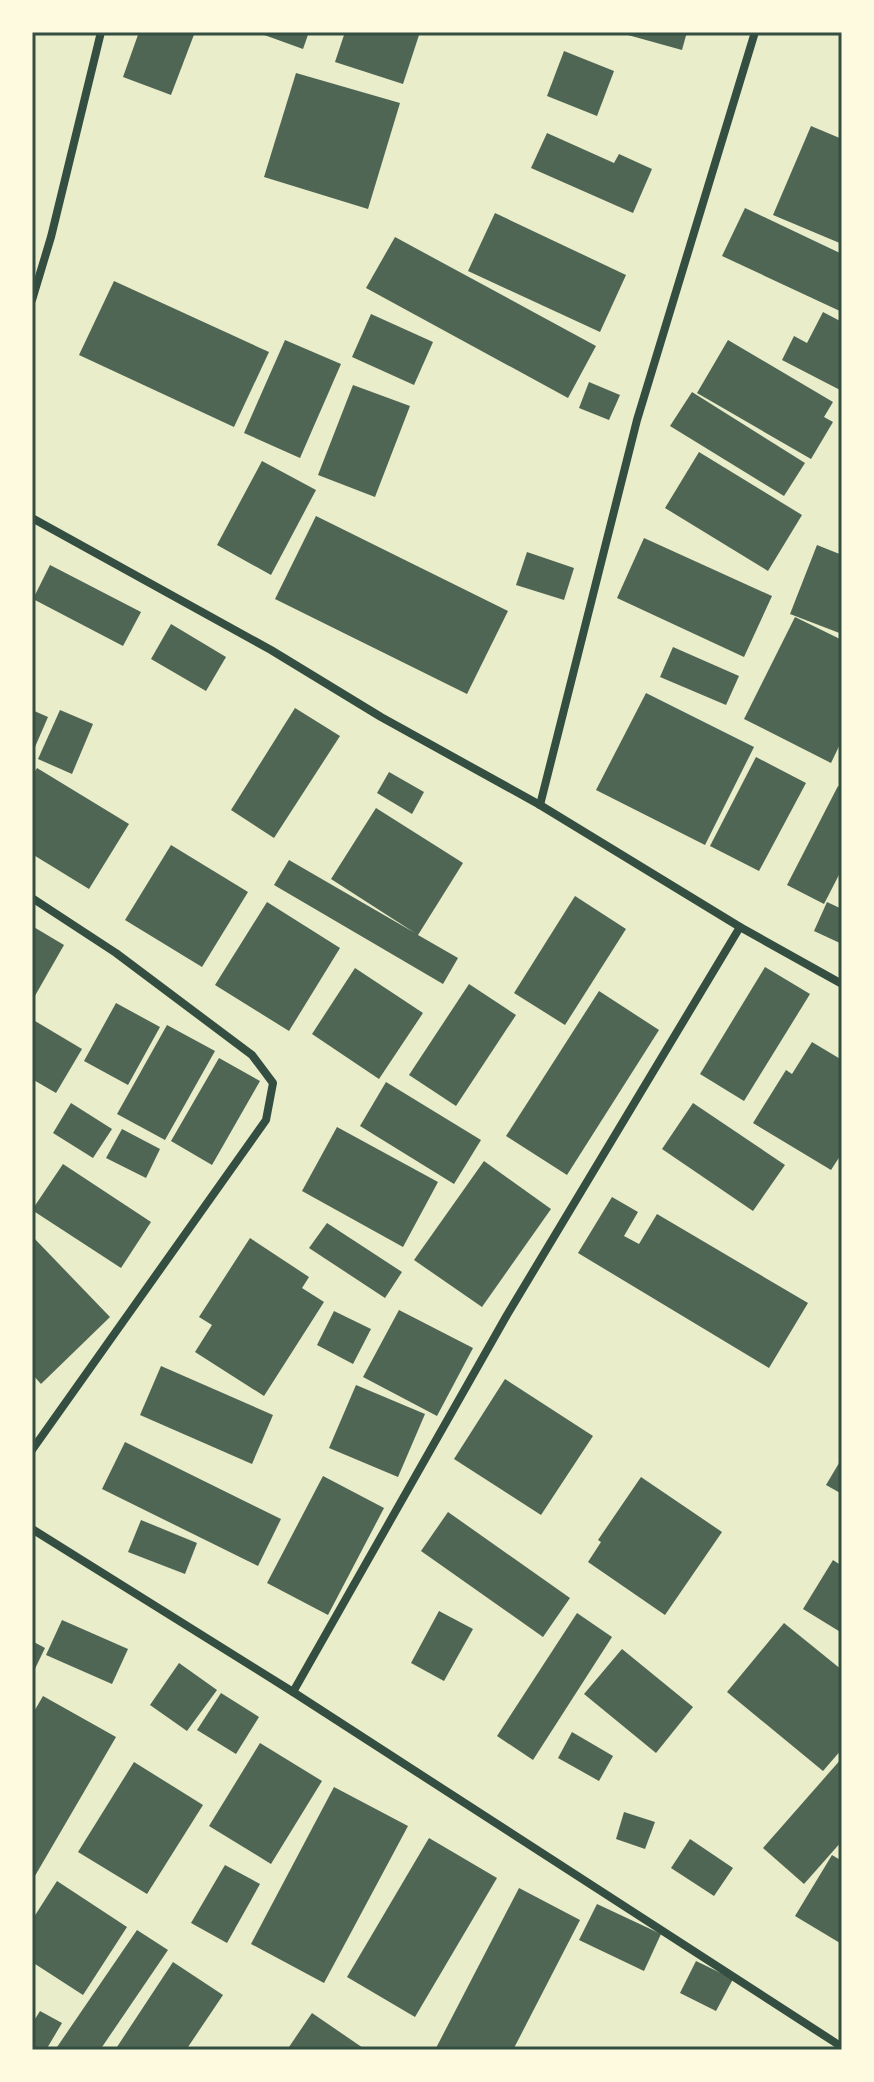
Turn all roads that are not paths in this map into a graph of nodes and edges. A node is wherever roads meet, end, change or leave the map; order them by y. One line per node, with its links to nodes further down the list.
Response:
1 (101, 32): 3 (street)
2 (755, 32): 5 (street)
3 (32, 300)
4 (32, 518): 5 (street)
5 (540, 805): 7 (street)
6 (32, 898): 9 (street)
7 (740, 927): 8 (street); 11 (street)
8 (842, 984)
9 (32, 1450)
10 (32, 1529): 11 (street)
11 (293, 1692): 12 (street)
12 (842, 2047)

